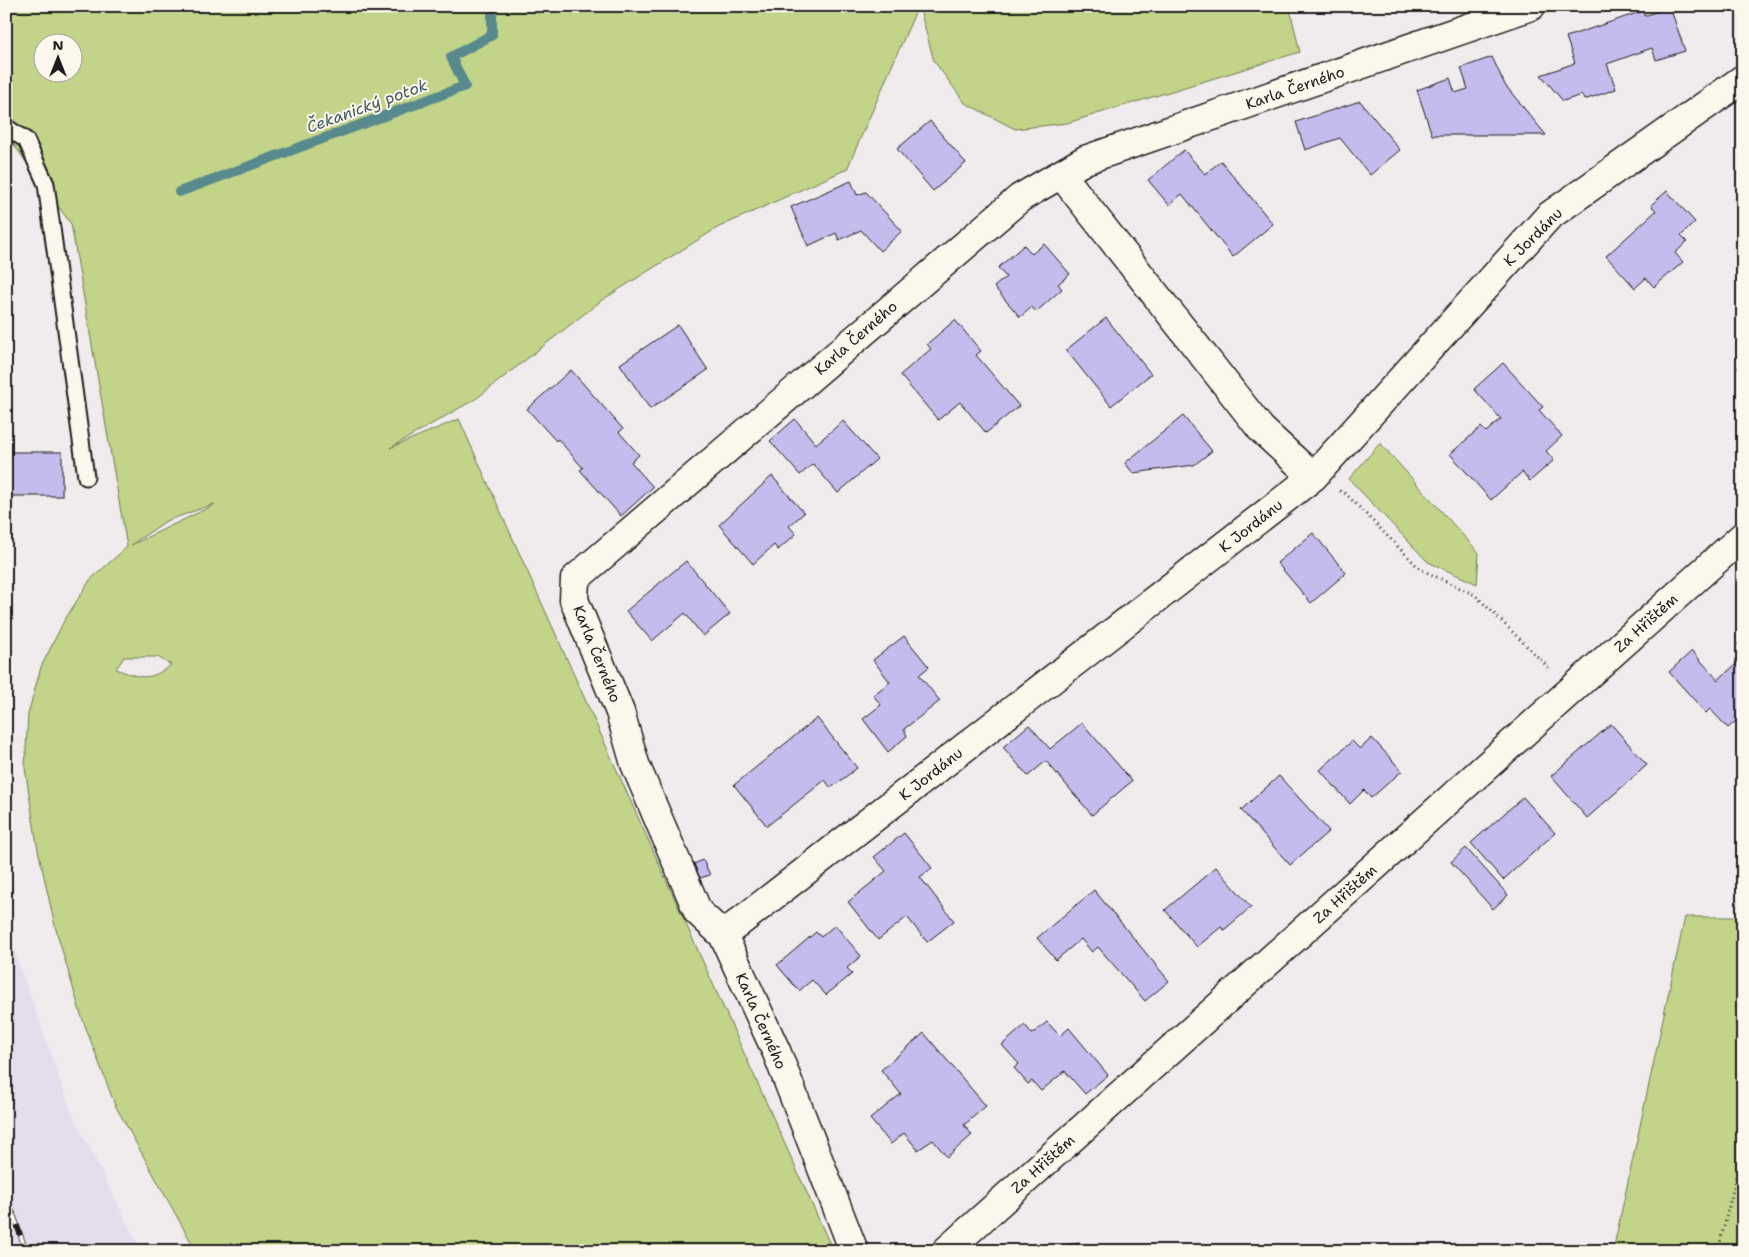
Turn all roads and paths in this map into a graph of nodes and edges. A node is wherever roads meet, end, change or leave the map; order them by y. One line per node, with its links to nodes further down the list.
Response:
1 (1531, 6): 4 (street, Karla Černého)
2 (1743, 79): 6 (street, K Jordánu)
3 (6, 127): 5 (lane)
4 (1061, 174): 6 (street); 9 (street, Karla Černého)
5 (86, 477)
6 (1313, 477): 8 (path); 9 (street, K Jordánu)
7 (1743, 536): 8 (street, Za Hřištěm)
8 (1572, 690): 12 (street, Za Hřištěm)
9 (723, 935): 11 (street, Karla Černého)
10 (1743, 1150): 13 (path)
11 (854, 1251)
12 (946, 1251)
13 (1718, 1251)

